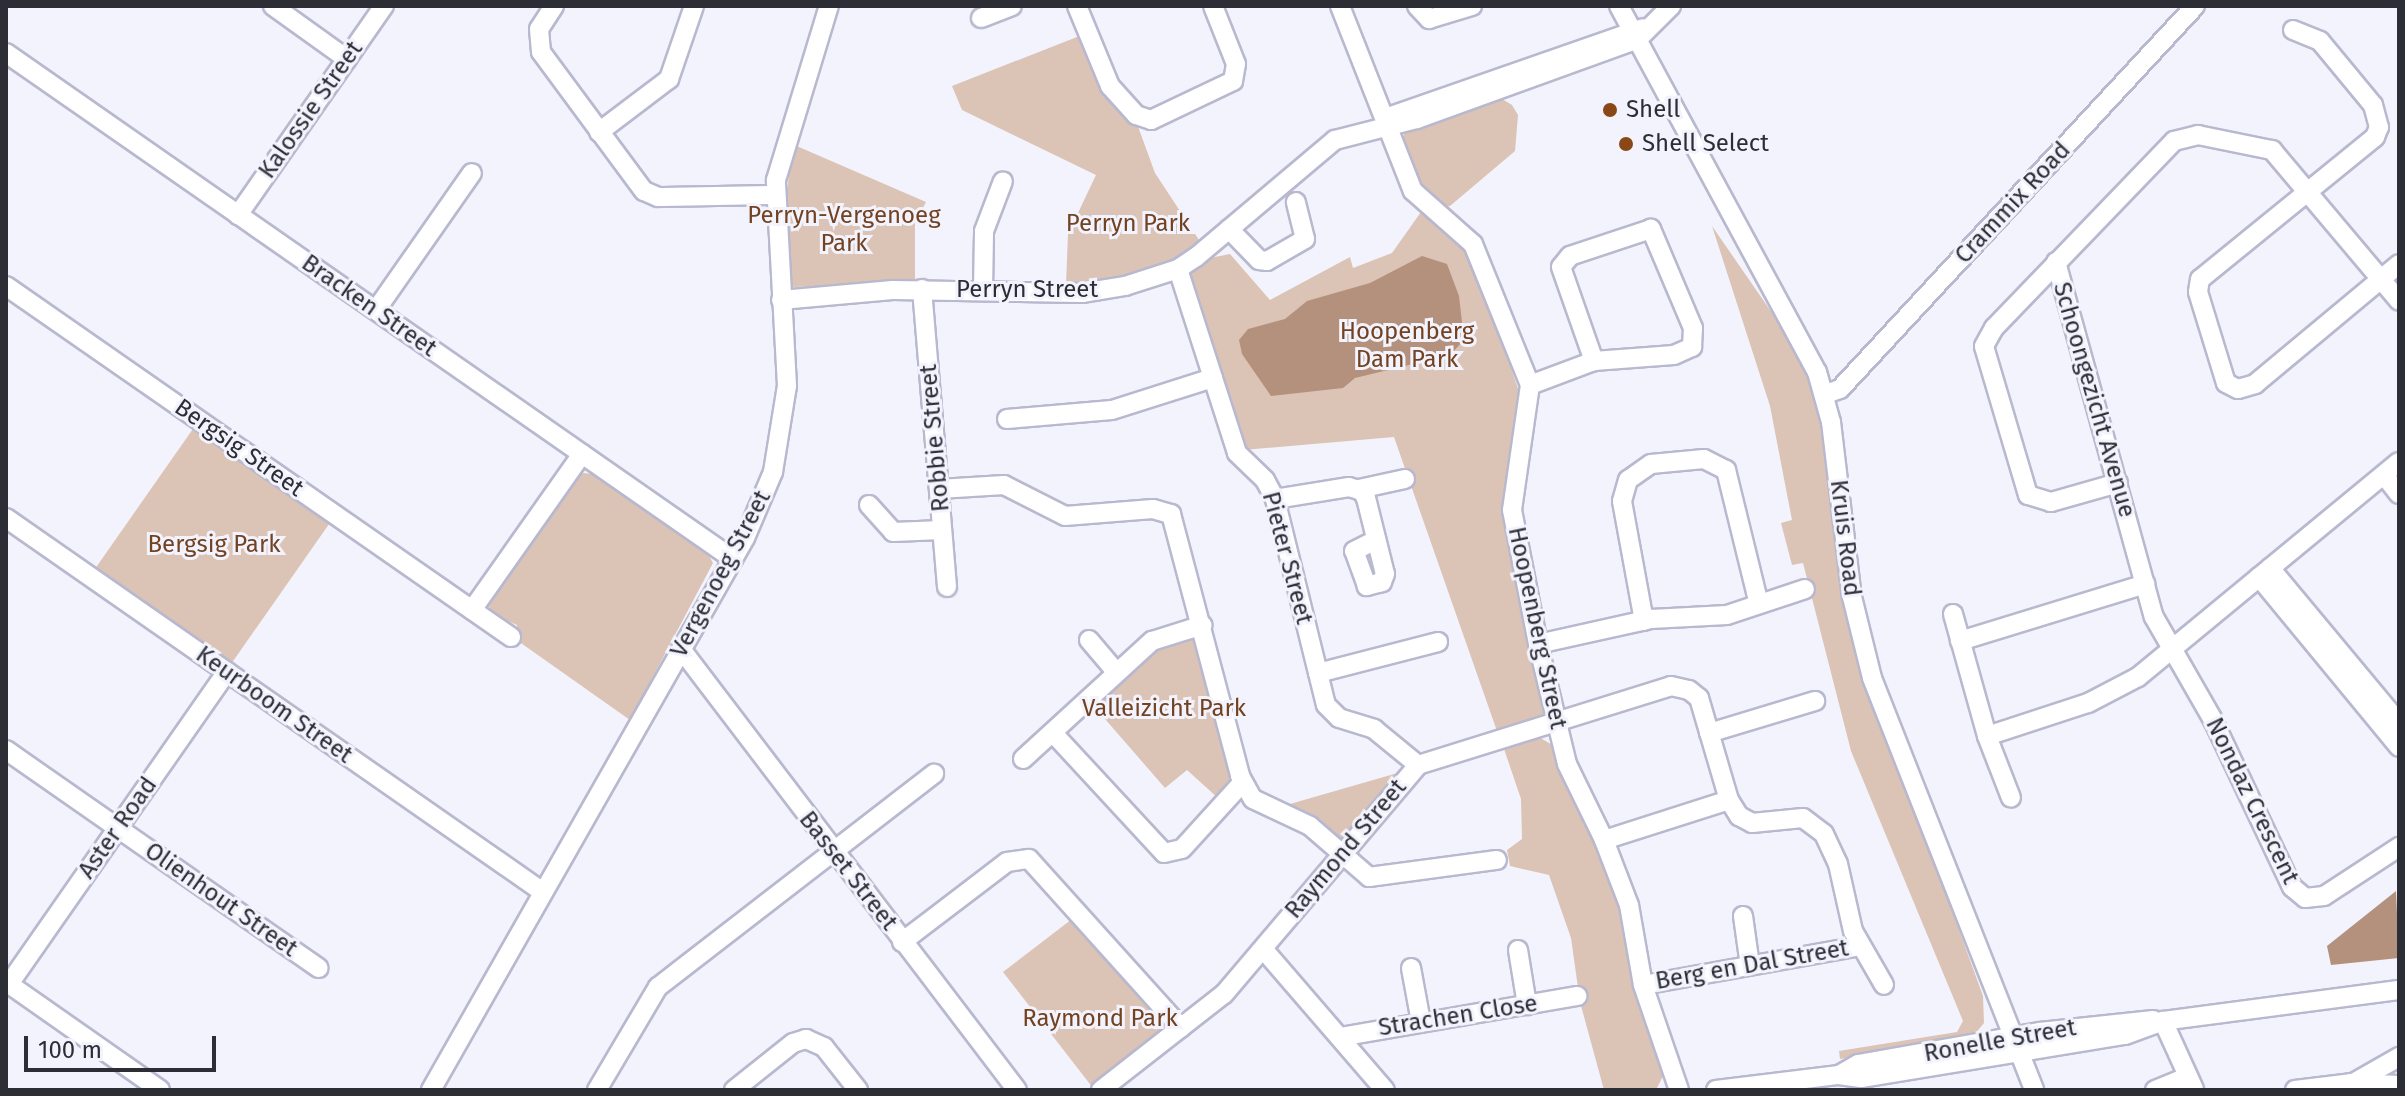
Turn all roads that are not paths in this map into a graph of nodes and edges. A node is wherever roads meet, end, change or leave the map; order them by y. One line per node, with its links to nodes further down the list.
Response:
1 (273, 6): 19 (street)
2 (384, 6): 19 (street, Kalossie Street)
3 (554, 6): 21 (street)
4 (694, 6): 21 (street)
5 (829, 6): 25 (street, Vergenoeg Street)
6 (1012, 6): 15 (street)
7 (1077, 6): 8 (street)
8 (1213, 6)
9 (1340, 6): 20 (street)
10 (1417, 6): 11 (street)
11 (1472, 6)
12 (1619, 6): 17 (street, Kruis Road)
13 (1671, 6): 17 (street)
14 (2195, 6): 42 (street, Crammix Road)
15 (981, 18)
16 (2293, 30): 24 (street)
17 (1638, 32): 20 (street, Perryn Street); 42 (street, Kruis Road)
18 (6, 53): 27 (street, Bracken Street)
19 (347, 59): 27 (street, Kalossie Street)
20 (1386, 122): 28 (street, Perryn Street); 41 (street)
21 (599, 132): 25 (street)
22 (472, 173): 38 (street)
23 (1003, 181): 35 (street)
24 (2307, 191): 29 (street, Schoongezicht Avenue); 32 (street, Schoongezicht Avenue); 32 (street)
25 (775, 195): 36 (street, Vergenoeg Street)
26 (1296, 202): 28 (street)
27 (238, 215): 38 (street, Bracken Street)
28 (1229, 229): 31 (street, Perryn Street)
29 (2056, 262): 48 (street, Schoongezicht Avenue); 48 (street)
30 (2399, 264): 32 (street)
31 (1178, 269): 35 (street, Perryn Street); 40 (street, Pieter Street)
32 (2381, 280): 37 (street, Schoongezicht Avenue)
33 (6, 286): 63 (street, Bergsig Street)
34 (922, 289): 35 (street, Perryn Street); 36 (street, Perryn Street); 49 (street, Robbie Street)
35 (983, 290)
36 (781, 300): 57 (street, Vergenoeg Street)
37 (2399, 301)
38 (376, 310): 44 (street, Bracken Street)
39 (1594, 361): 39 (street); 41 (street)
40 (1213, 378): 43 (street); 52 (street, Pieter Street)
41 (1530, 385): 71 (street, Hoopenberg Street)
42 (1826, 394): 116 (street, Kruis Road)
43 (1007, 419)
44 (582, 454): 57 (street, Bracken Street); 63 (street)
45 (2399, 462): 46 (street)
46 (2384, 475): 51 (street); 58 (street)
47 (1405, 479): 50 (street)
48 (2118, 483): 59 (street, Schoongezicht Avenue)
49 (939, 489): 55 (street, Robbie Street); 66 (street)
50 (1359, 489): 52 (street); 56 (street)
51 (2399, 494)
52 (1275, 499): 76 (street, Pieter Street)
53 (869, 505): 55 (street)
54 (6, 518): 74 (street, Keurboom Street)
55 (942, 530): 60 (street, Robbie Street)
56 (1376, 540)
57 (733, 559): 73 (street, Vergenoeg Street)
58 (2265, 572): 72 (street); 79 (street); 83 (street)
59 (2145, 584): 69 (street); 72 (street, Schoongezicht Avenue)
60 (947, 587)
61 (1805, 589): 62 (street)
62 (1759, 604): 65 (street); 65 (street)
63 (472, 610): 67 (street, Bergsig Street)
64 (1953, 614): 69 (street)
65 (1644, 621): 71 (street)
66 (1203, 625): 75 (street); 88 (street)
67 (511, 637)
68 (1089, 640): 75 (street)
69 (1960, 641): 82 (street)
70 (1438, 642): 76 (street)
71 (1538, 644): 78 (street, Hoopenberg Street)
72 (2173, 647): 82 (street); 93 (street, Nondaz Crescent)
73 (681, 649): 95 (street, Basset Street); 97 (street, Vergenoeg Street)
74 (227, 672): 91 (street, Aster Road); 97 (street, Keurboom Street)
75 (1117, 673): 80 (street)
76 (1318, 673): 86 (street, Pieter Street)
77 (1815, 701): 81 (street)
78 (1555, 723): 81 (street, Raymond Street); 86 (street, Raymond Street); 92 (street, Hoopenberg Street)
79 (2399, 723)
80 (1053, 733): 85 (street); 88 (street)
81 (1709, 733): 90 (street)
82 (1987, 736): 89 (street)
83 (2399, 747)
84 (6, 750): 91 (street, Olienhout Street)
85 (1023, 759)
86 (1418, 765): 94 (street, Raymond Street)
87 (934, 774): 95 (street)
88 (1242, 783): 94 (street)
89 (2011, 798)
90 (1729, 800): 92 (street); 100 (street, Berg en Dal Street)
91 (118, 828): 104 (street, Olienhout Street); 106 (street, Aster Road)
92 (1604, 840): 107 (street, Hoopenberg Street)
93 (2399, 847)
94 (1339, 852): 96 (street); 101 (street, Raymond Street)
95 (834, 853): 99 (street, Basset Street); 124 (street)
96 (1497, 860)
97 (543, 892): 123 (street, Vergenoeg Street)
98 (1743, 916): 103 (street)
99 (902, 942): 114 (street); 127 (street, Basset Street)
100 (1860, 946): 103 (street, Berg en Dal Street); 108 (street, Berg en Dal Street)
101 (1264, 950): 114 (street, Raymond Street); 115 (street)
102 (1518, 950): 111 (street)
103 (1750, 966): 107 (street, Berg en Dal Street)
104 (318, 968)
105 (1411, 968): 113 (street)
106 (8, 983): 122 (street)
107 (1643, 985): 130 (street, Hoopenberg Street)
108 (1884, 985)
109 (2399, 990): 112 (street, Ronelle Street)
110 (1577, 996): 111 (street, Strachen Close)
111 (1527, 1005): 113 (street, Strachen Close)
112 (2163, 1021): 116 (street, Ronelle Street); 120 (street)
113 (1421, 1022): 115 (street, Strachen Close)
114 (1181, 1028): 128 (street, Raymond Street)
115 (1340, 1037): 129 (street)
116 (2014, 1045): 118 (street, Ronelle Street); 132 (street, Kruis Road)
117 (2399, 1057): 121 (street)
118 (1840, 1082): 131 (street, Ronelle Street)
119 (2399, 1085): 121 (street)
120 (2195, 1086): 133 (street)
121 (2347, 1087): 134 (street)
122 (160, 1090)
123 (431, 1090)
124 (597, 1090)
125 (734, 1090): 126 (street)
126 (858, 1090)
127 (1017, 1090)
128 (1101, 1090)
129 (1385, 1090)
130 (1679, 1090)
131 (1716, 1090)
132 (2034, 1090)
133 (2155, 1090)
134 (2295, 1090)

